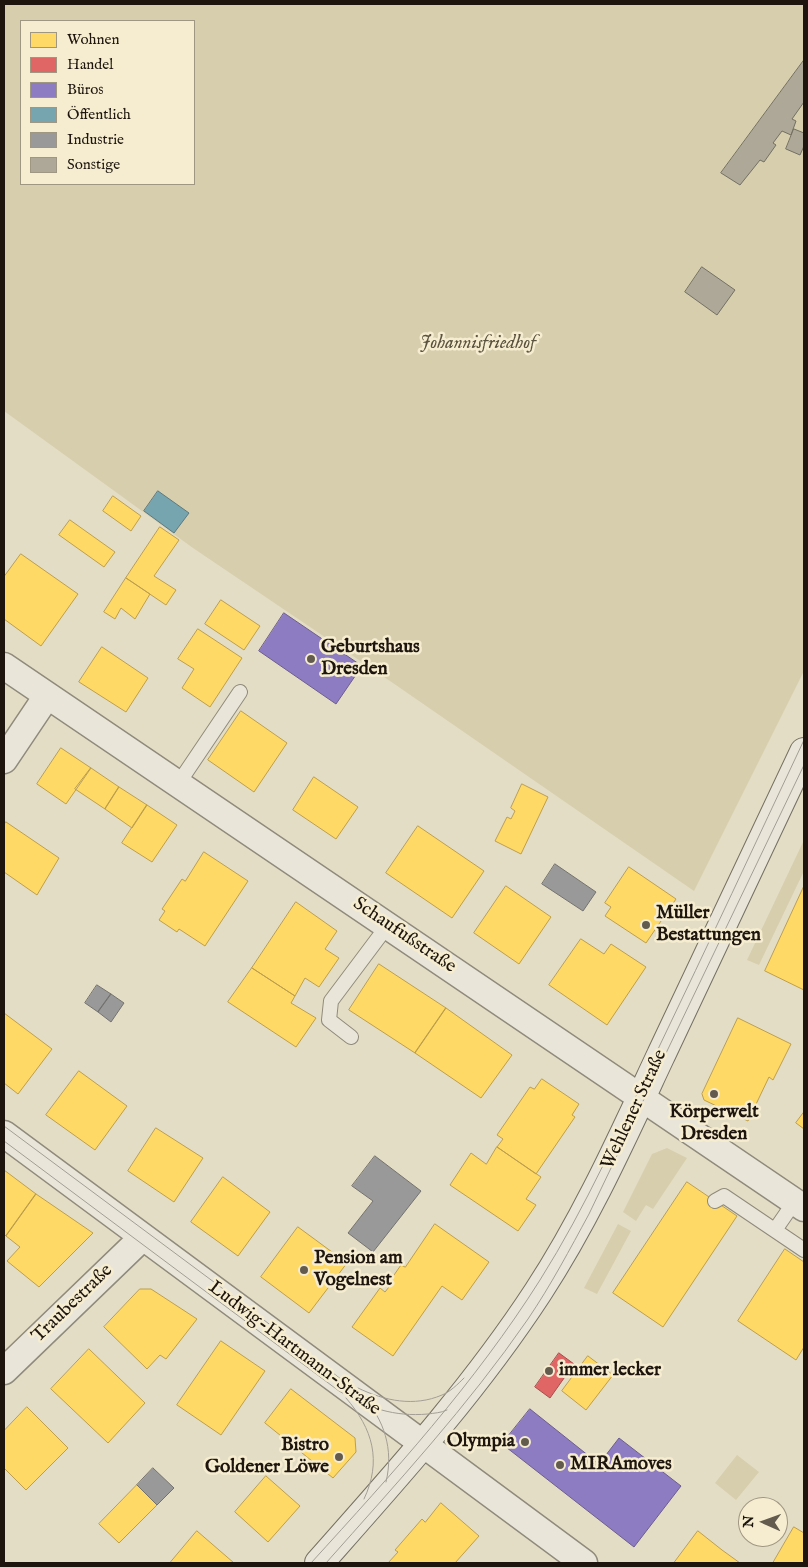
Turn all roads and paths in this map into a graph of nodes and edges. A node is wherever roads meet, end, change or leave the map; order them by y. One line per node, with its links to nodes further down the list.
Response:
1 (4, 666): 3 (street, Schaufußstraße)
2 (240, 692): 6 (lane)
3 (47, 696): 5 (street); 6 (street, Schaufußstraße)
4 (804, 752): 9 (main road, Wehlener Straße)
5 (4, 760)
6 (178, 784): 7 (street, Schaufußstraße)
7 (388, 925): 8 (lane); 9 (street, Schaufußstraße)
8 (351, 1037)
9 (642, 1096): 12 (street, Schaufußstraße); 17 (main road, Wehlener Straße)
10 (4, 1134): 14 (street, Ludwig-Hartmann-Straße)
11 (715, 1201): 13 (lane)
12 (799, 1204): 13 (lane)
13 (775, 1230): 15 (lane)
14 (143, 1237): 16 (street, Traubestraße); 17 (street, Ludwig-Hartmann-Straße)
15 (804, 1250)
16 (4, 1371)
17 (424, 1444): 18 (main road, Wehlener Straße); 19 (street, Ludwig-Hartmann-Straße)
18 (319, 1563)
19 (584, 1563)

